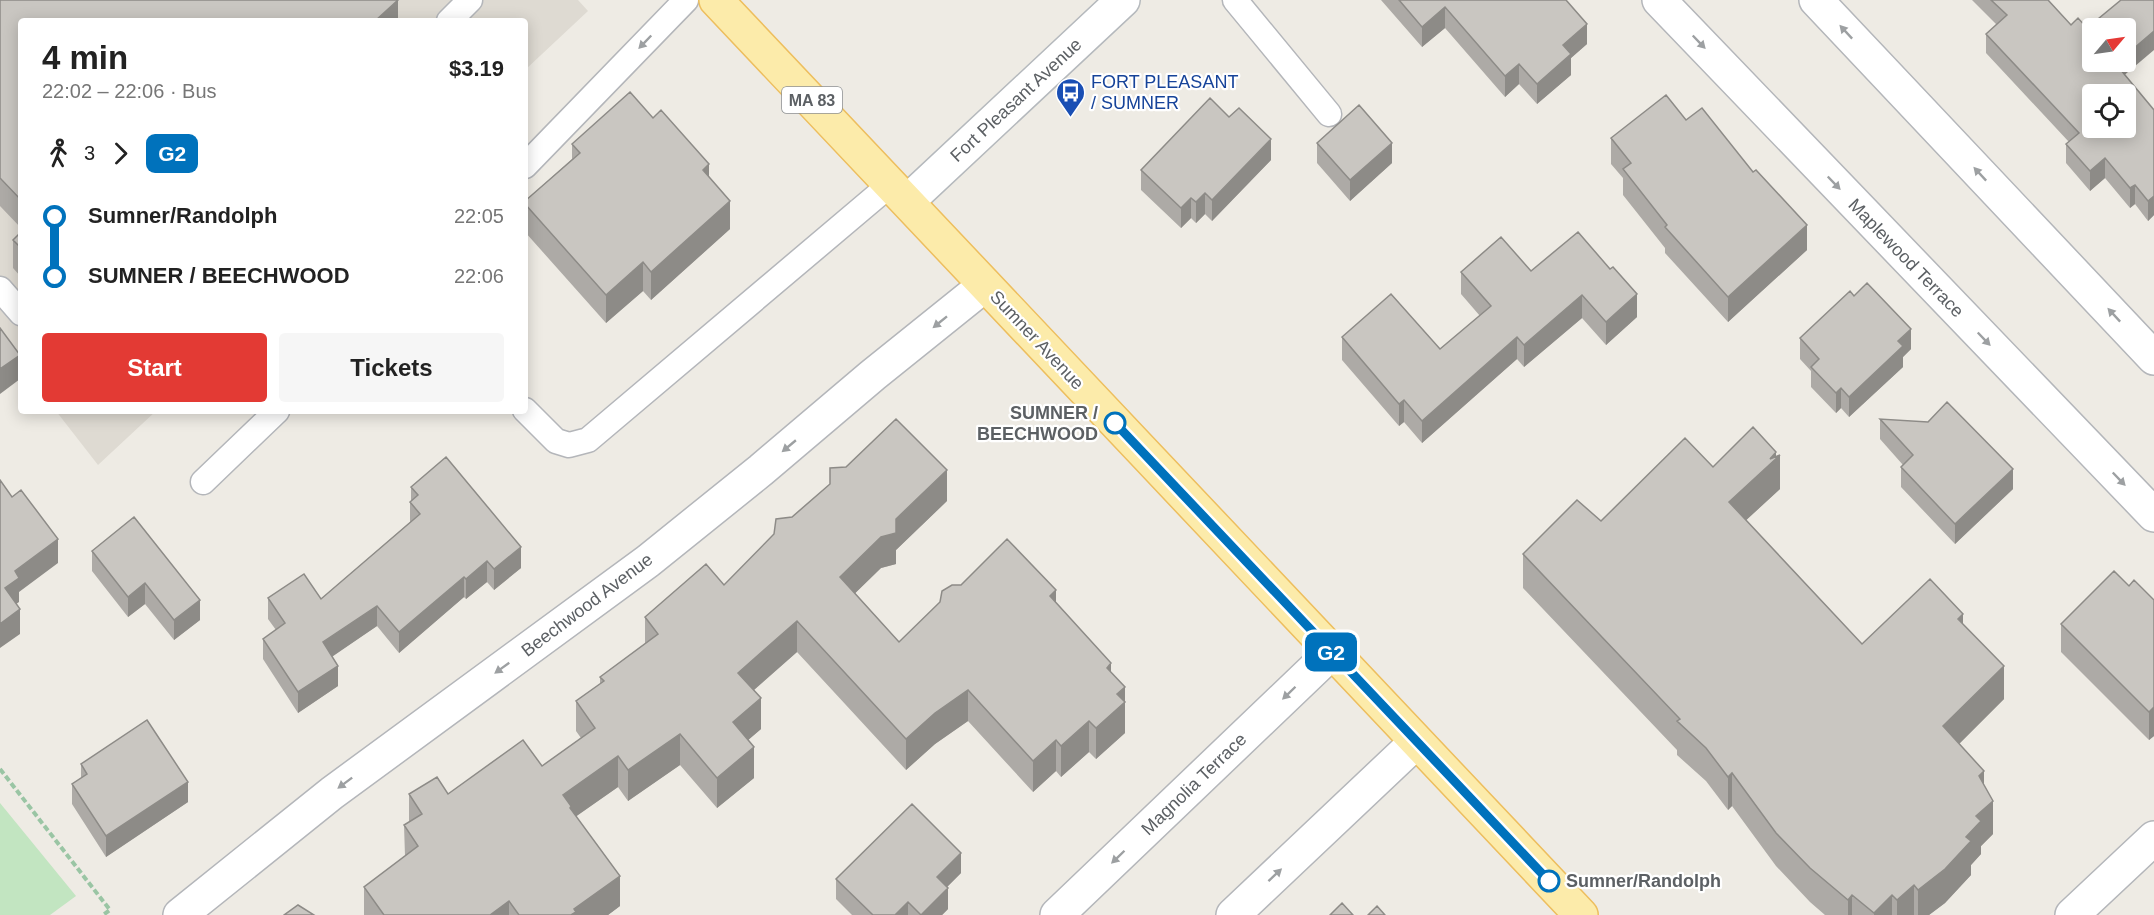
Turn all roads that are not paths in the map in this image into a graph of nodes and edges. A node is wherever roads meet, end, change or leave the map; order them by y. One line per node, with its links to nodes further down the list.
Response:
1 (470, 0): 8 (lane)
2 (686, 0): 10 (lane, one-way to 10)
3 (716, 0): 11 (main road, Sumner Avenue / MA 83)
4 (1123, 0): 11 (street, Fort Pleasant Avenue)
5 (1235, 0): 9 (lane)
6 (1659, 0): 19 (street, Maplewood Terrace, one-way to 19)
7 (1816, 0): 15 (street, one-way to 7)
8 (452, 18)
9 (1329, 114)
10 (528, 163)
11 (900, 192): 12 (main road, Sumner Avenue / MA 83); 16 (lane)
12 (986, 285): 20 (main road, Sumner Avenue / MA 83); 23 (street, Beechwood Avenue, one-way to 23)
13 (0, 289): 14 (lane)
14 (18, 310)
15 (2154, 358)
16 (528, 413)
17 (274, 414): 18 (lane)
18 (203, 482)
19 (2154, 515)
20 (1331, 653): 21 (main road, Sumner Avenue / MA 83); 24 (street, Magnolia Terrace, one-way to 24)
21 (1416, 742): 25 (street, one-way to 21); 26 (main road, Sumner Avenue / MA 83)
22 (2154, 838): 27 (street)
23 (180, 915)
24 (1057, 915)
25 (1233, 915)
26 (1581, 915)
27 (2072, 915)

